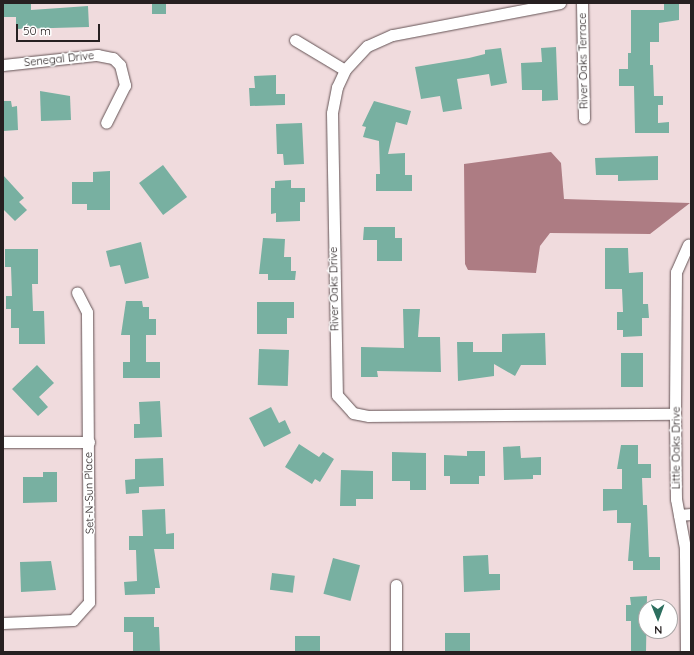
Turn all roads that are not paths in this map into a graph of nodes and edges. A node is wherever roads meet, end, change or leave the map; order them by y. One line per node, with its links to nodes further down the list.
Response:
1 (560, 3): 5 (street, River Oaks Drive)
2 (582, 3): 6 (street, River Oaks Terrace)
3 (295, 40): 5 (street)
4 (3, 65): 7 (street, Senegal Drive)
5 (345, 70): 10 (street, River Oaks Drive)
6 (584, 118)
7 (106, 123)
8 (688, 245): 10 (street, Little Oaks Drive)
9 (77, 292): 12 (street, Set-N-Sun Place)
10 (675, 414): 14 (street, Little Oaks Drive)
11 (3, 442): 12 (street)
12 (89, 442): 16 (street, Set-N-Sun Place)
13 (691, 514): 14 (street)
14 (679, 515): 18 (street, Little Oaks Drive)
15 (396, 585): 17 (street)
16 (3, 623)
17 (396, 652)
18 (686, 652)

